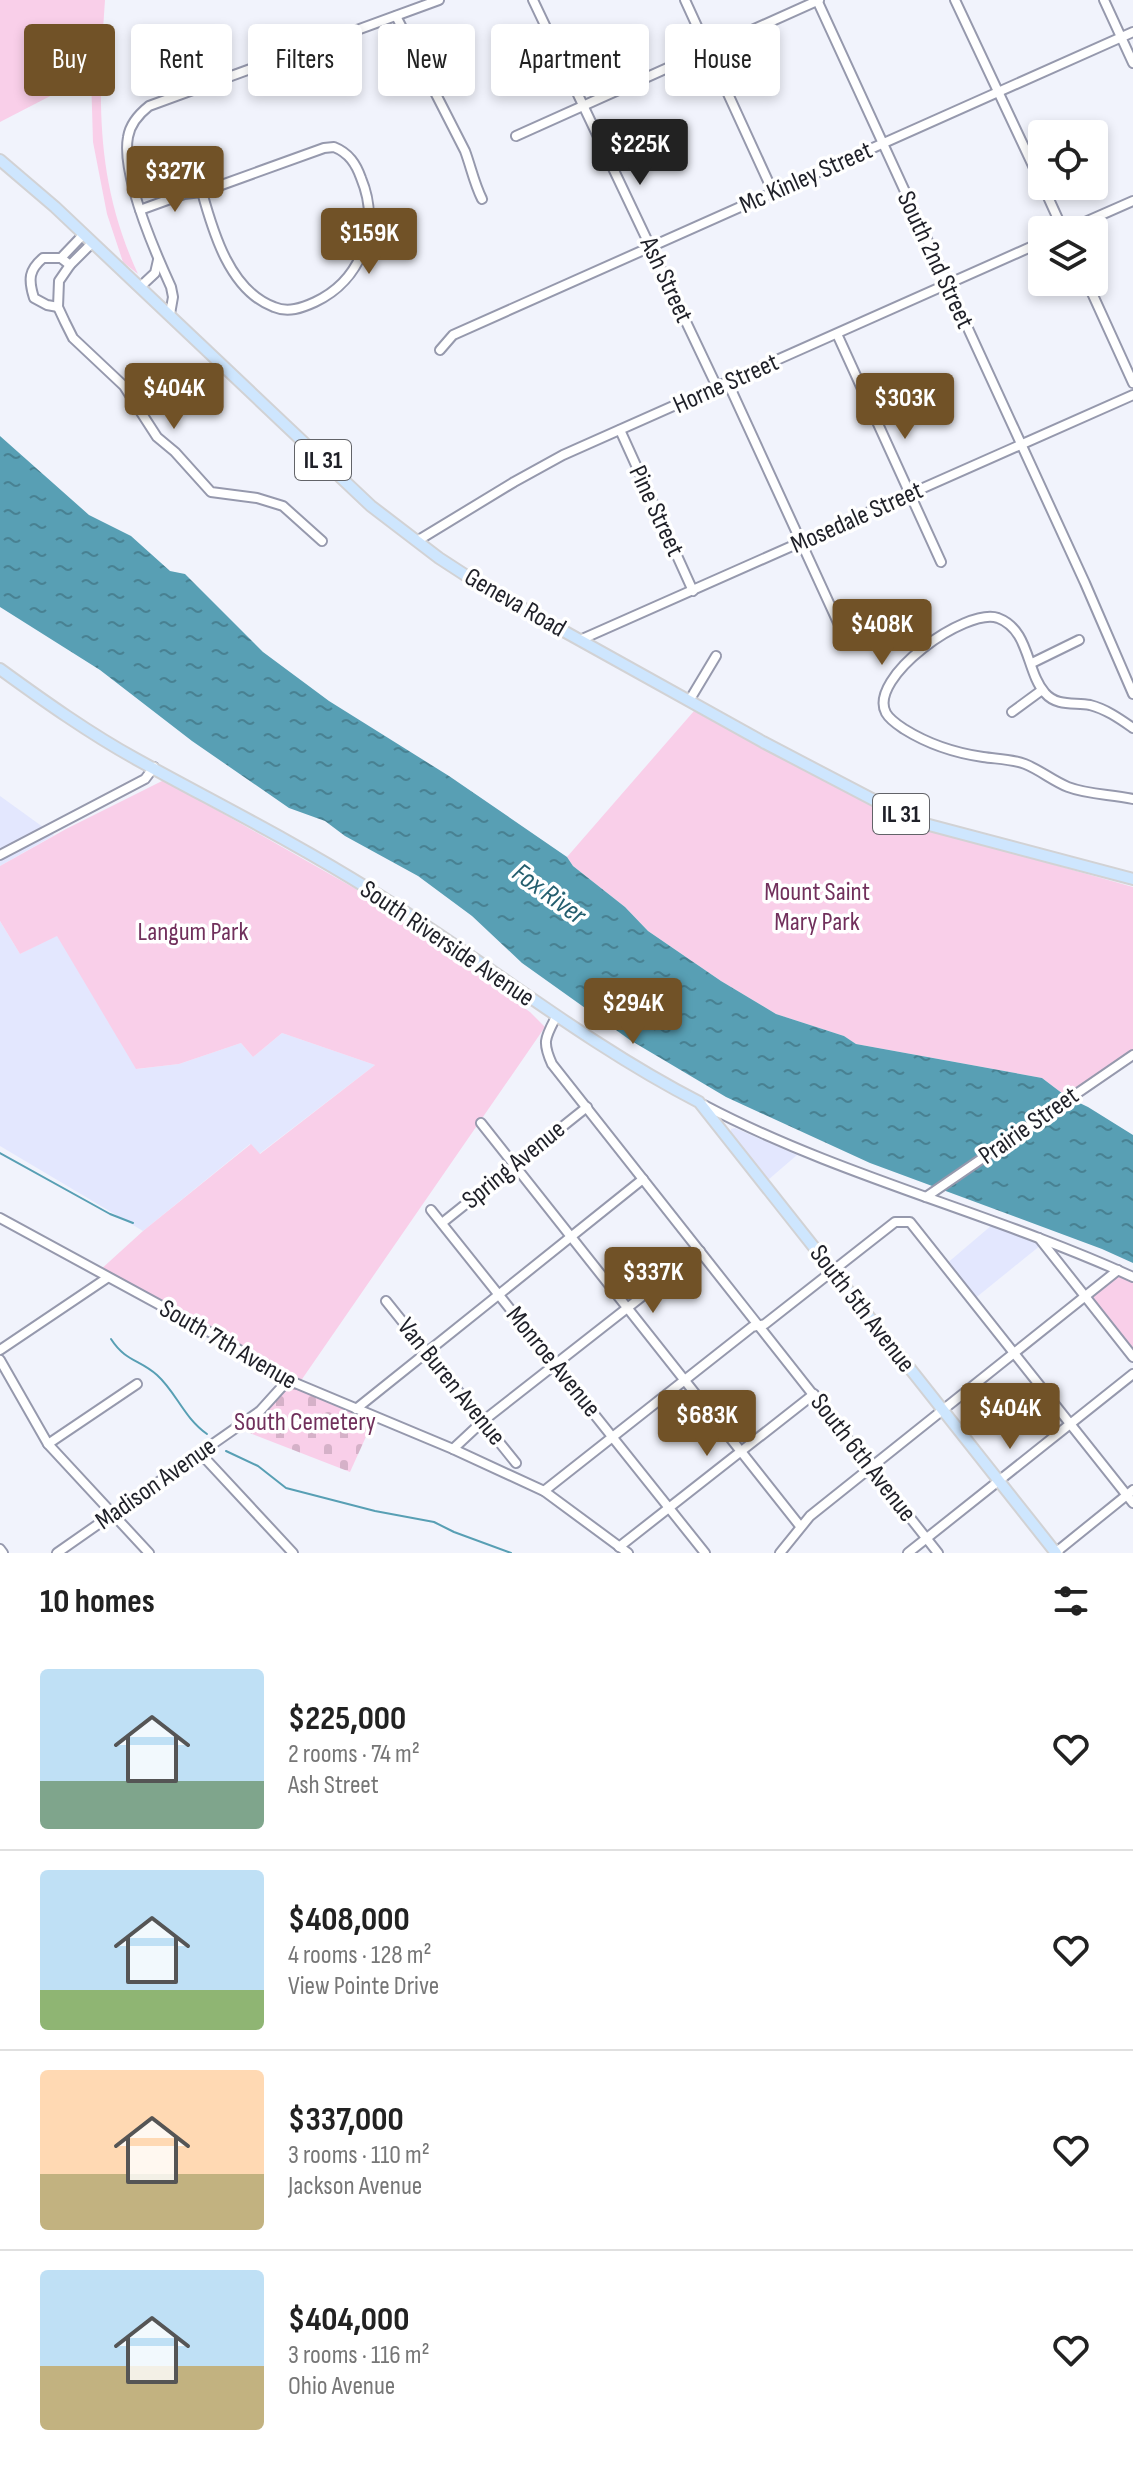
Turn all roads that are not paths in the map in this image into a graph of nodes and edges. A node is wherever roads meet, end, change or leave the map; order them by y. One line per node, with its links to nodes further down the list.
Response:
1 (439, 0): 7 (street)
2 (533, 0): 16 (street, Ash Street)
3 (685, 0): 8 (street)
4 (818, 0): 9 (street); 18 (street, South 2nd Street)
5 (955, 0): 14 (street)
6 (1104, 0): 11 (street)
7 (396, 16): 23 (street); 25 (street)
8 (696, 24)
9 (765, 24)
10 (1133, 32): 11 (street, Mc Kinley Street)
11 (1121, 37): 12 (street); 14 (street, Mc Kinley Street)
12 (1133, 63)
13 (665, 69): 16 (street)
14 (999, 92): 18 (street, Mc Kinley Street); 19 (street)
15 (729, 96): 22 (street)
16 (584, 105): 17 (street); 29 (street, Ash Street)
17 (516, 136)
18 (882, 144): 22 (street, Mc Kinley Street); 34 (street, South 2nd Street)
19 (1028, 155)
20 (0, 160): 27 (main road, Geneva Road / IL 31)
21 (202, 192): 21 (street); 25 (street)
22 (773, 192): 29 (street, Mc Kinley Street)
23 (482, 199)
24 (1133, 201): 26 (street)
25 (140, 210): 31 (street)
26 (1098, 216)
27 (83, 235): 28 (main road, Geneva Road / IL 31); 32 (street)
28 (91, 244): 33 (street); 35 (main road, Geneva Road / IL 31)
29 (651, 248): 40 (street, Mc Kinley Street); 43 (street, Ash Street)
30 (1028, 248): 34 (street, Horne Street)
31 (157, 255): 35 (street); 38 (street)
32 (61, 258): 33 (street); 37 (street)
33 (70, 265): 37 (street)
34 (947, 286): 39 (street, Horne Street); 46 (street, South 2nd Street)
35 (140, 287): 38 (main road, Geneva Road / IL 31)
36 (1093, 296): 42 (street)
37 (58, 307): 48 (street)
38 (170, 314): 49 (main road, Geneva Road / IL 31)
39 (837, 334): 41 (street, Horne Street); 47 (street)
40 (440, 350)
41 (728, 383): 43 (street, Horne Street); 50 (street)
42 (1133, 383)
43 (717, 387): 45 (street, Horne Street)
44 (1133, 395): 46 (street, Mosedale Street)
45 (620, 430): 49 (street, Horne Street); 52 (street, Pine Street)
46 (1022, 446): 47 (street, Mosedale Street); 60 (street, South 2nd Street)
47 (911, 494): 50 (street, Mosedale Street); 51 (street)
48 (322, 541)
49 (417, 541): 53 (main road, Geneva Road / IL 31)
50 (801, 543): 52 (street, Mosedale Street); 54 (street)
51 (941, 562)
52 (693, 591): 53 (street, Mosedale Street)
53 (580, 640): 61 (main road, Geneva Road / IL 31)
54 (846, 640)
55 (1079, 640): 57 (street)
56 (716, 656): 61 (street)
57 (1032, 663): 59 (street); 65 (street)
58 (0, 669): 64 (main road, South Riverside Avenue)
59 (1042, 690): 62 (street); 63 (street)
60 (1133, 694)
61 (689, 701): 67 (main road, Geneva Road / IL 31)
62 (1012, 712)
63 (1131, 723)
64 (154, 767): 66 (street); 68 (main road, South Riverside Avenue)
65 (1133, 799)
66 (0, 855)
67 (1133, 879)
68 (556, 1017): 70 (main road, South Riverside Avenue); 71 (street, South 6th Avenue)
69 (1133, 1055): 75 (street, Prairie Street)
70 (699, 1102): 75 (street, South Riverside Avenue); 83 (main road, South 5th Avenue)
71 (587, 1107): 73 (street, Spring Avenue); 74 (street, South 6th Avenue)
72 (481, 1123): 73 (street)
73 (514, 1166): 78 (street, Spring Avenue); 79 (street)
74 (643, 1179): 79 (street); 81 (street, South 6th Avenue)
75 (926, 1197): 80 (street, South Riverside Avenue)
76 (431, 1210): 78 (street, Monroe Avenue)
77 (0, 1218): 85 (street, South 7th Avenue)
78 (442, 1223): 86 (street, Monroe Avenue)
79 (571, 1237): 86 (street); 89 (street)
80 (1039, 1237): 82 (street, South Riverside Avenue); 87 (street)
81 (700, 1251): 89 (street); 90 (street, South 6th Avenue)
82 (1118, 1270): 84 (street, South Riverside Avenue); 87 (street)
83 (832, 1271): 90 (street); 93 (street); 103 (main road, South 5th Avenue)
84 (1133, 1277)
85 (107, 1278): 91 (street); 98 (street, South 7th Avenue)
86 (498, 1294): 92 (street); 96 (street, Monroe Avenue)
87 (1085, 1296): 93 (street); 94 (street)
88 (386, 1301): 92 (street, Van Buren Avenue)
89 (627, 1308): 96 (street); 99 (street)
90 (758, 1325): 99 (street); 101 (street, South 6th Avenue)
91 (0, 1350)
92 (427, 1350): 102 (street); 104 (street, Van Buren Avenue)
93 (1013, 1353): 103 (street); 105 (street)
94 (1133, 1357)
95 (0, 1360): 107 (street)
96 (555, 1365): 104 (street); 106 (street, Monroe Avenue)
97 (1133, 1374): 105 (street)
98 (288, 1380): 102 (street, South 7th Avenue); 110 (street, Madison Avenue)
99 (684, 1380): 106 (street); 109 (street)
100 (137, 1384): 107 (street)
101 (814, 1394): 109 (street); 112 (street, South 6th Avenue)
102 (356, 1409): 108 (street, South 7th Avenue)
103 (942, 1409): 112 (street); 113 (main road, South 5th Avenue)
104 (483, 1421): 108 (street); 111 (street, Van Buren Avenue)
105 (1070, 1424): 113 (street); 115 (street)
106 (613, 1436): 114 (street); 117 (street, Monroe Avenue)
107 (48, 1444): 118 (street)
108 (453, 1449): 114 (street, South 7th Avenue)
109 (741, 1451): 117 (street); 119 (street)
110 (201, 1454): 118 (street, Madison Avenue); 124 (street)
111 (516, 1463)
112 (869, 1466): 119 (street); 120 (street, South 6th Avenue)
113 (998, 1481): 120 (street); 130 (main road, South 5th Avenue)
114 (544, 1491): 121 (street, South 7th Avenue)
115 (1130, 1493): 116 (street); 130 (street)
116 (1133, 1503)
117 (669, 1507): 121 (street); 126 (street, Monroe Avenue)
118 (113, 1515): 122 (street, Madison Avenue); 123 (street)
119 (800, 1526): 127 (street)
120 (926, 1538): 128 (street); 129 (street, South 6th Avenue)
121 (619, 1547): 125 (street, South 7th Avenue)
122 (57, 1553)
123 (149, 1553)
124 (293, 1553)
125 (628, 1553)
126 (705, 1553)
127 (780, 1553)
128 (908, 1553)
129 (938, 1553)
130 (1055, 1553)

